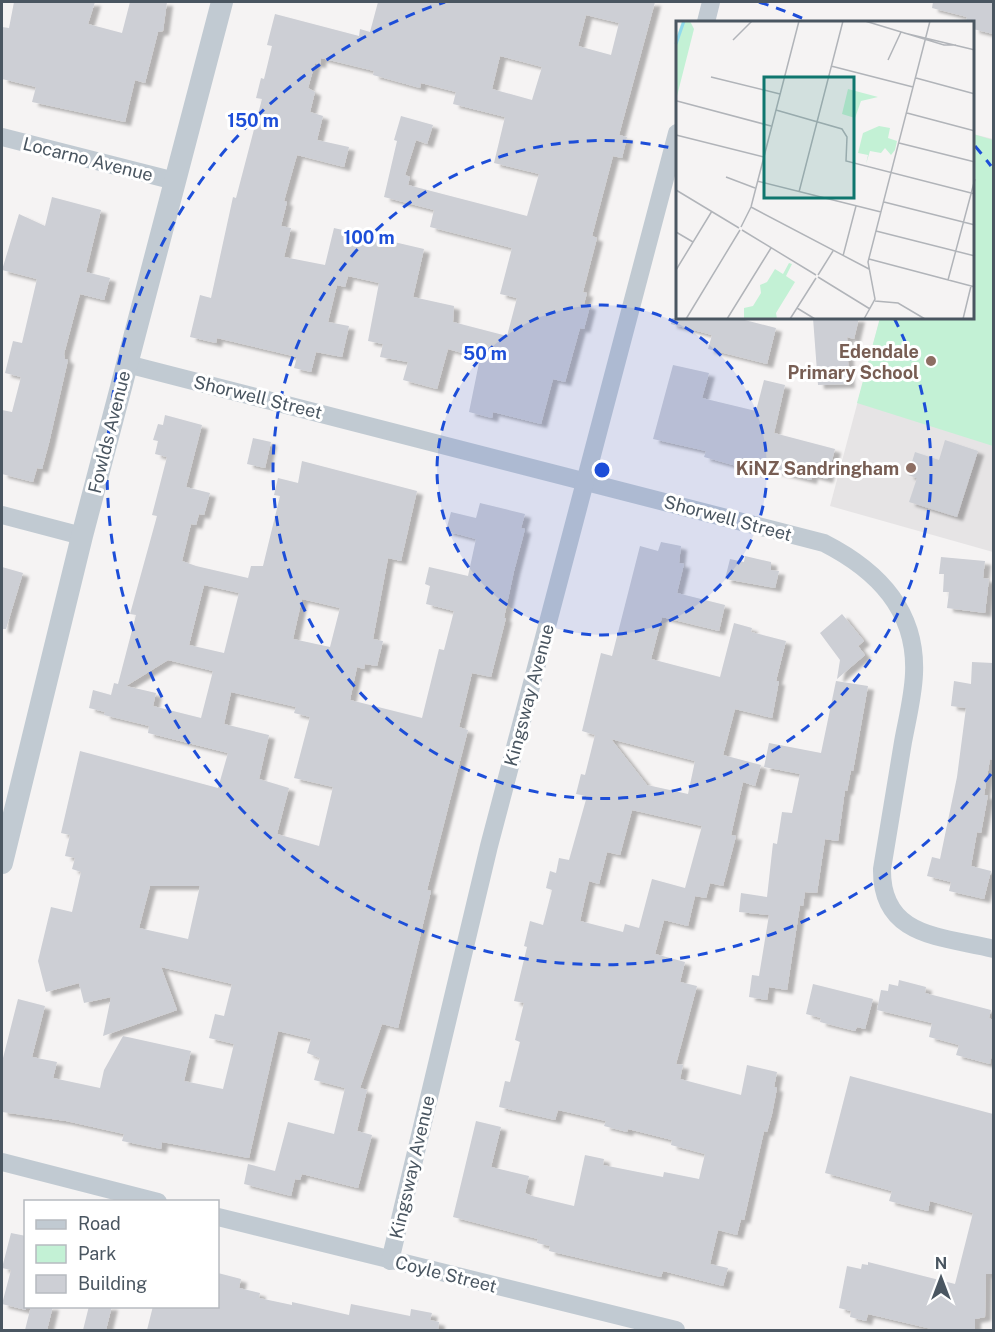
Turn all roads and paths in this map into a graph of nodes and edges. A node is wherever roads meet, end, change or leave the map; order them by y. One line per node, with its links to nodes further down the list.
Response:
1 (222, 2): 6 (street, Fowlds Avenue)
2 (711, 2): 3 (street)
3 (706, 21)
4 (2, 137): 6 (street, Locarno Avenue)
5 (676, 137): 8 (street, Kingsway Avenue)
6 (176, 181): 7 (street, Fowlds Avenue)
7 (127, 364): 8 (street, Shorwell Street); 10 (street, Fowlds Avenue)
8 (586, 481): 12 (street, Shorwell Street); 16 (street, Kingsway Avenue)
9 (2, 515): 10 (street)
10 (82, 536): 11 (street, Fowlds Avenue)
11 (2, 863)
12 (993, 949)
13 (2, 1162): 14 (street)
14 (150, 1200)
15 (219, 1217): 16 (street, Coyle Street)
16 (390, 1260): 17 (street, Coyle Street)
17 (676, 1330)

